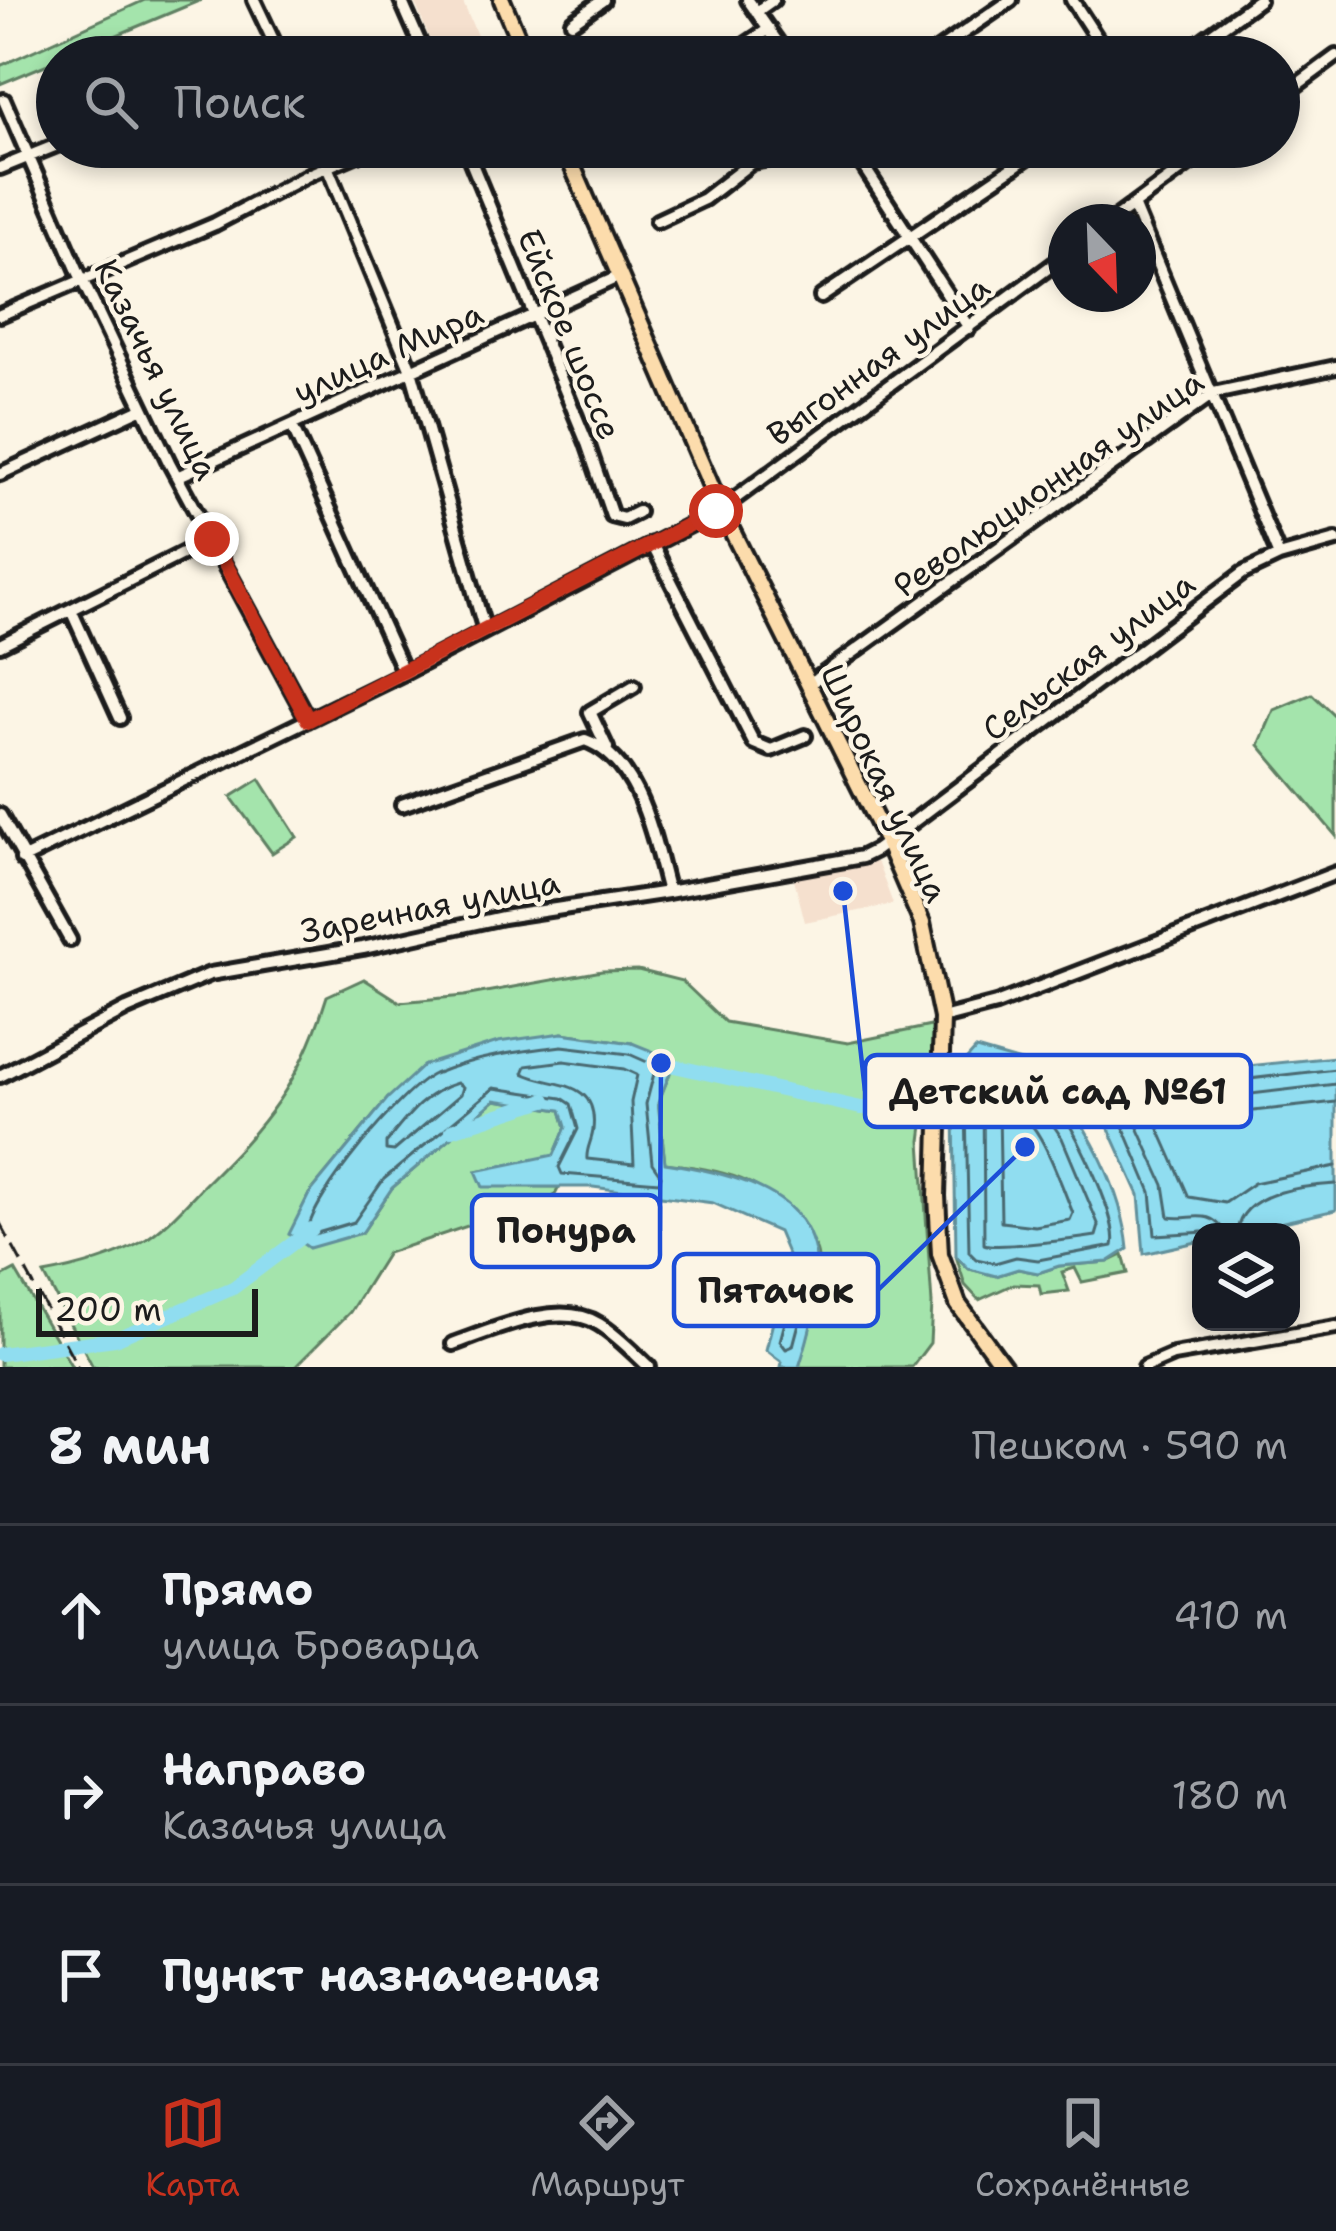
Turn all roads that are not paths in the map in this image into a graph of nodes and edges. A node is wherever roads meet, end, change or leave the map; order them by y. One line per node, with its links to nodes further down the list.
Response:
1 (254, 0): 13 (street)
2 (401, 0): 14 (street)
3 (502, 0): 15 (main road)
4 (603, 0): 11 (street)
5 (748, 0): 10 (street)
6 (773, 0): 10 (street)
7 (1011, 0): 18 (street)
8 (1072, 0): 19 (street)
9 (1259, 0): 20 (street)
10 (756, 12): 12 (street)
11 (572, 22)
12 (769, 29): 16 (street); 17 (street)
13 (271, 36)
14 (417, 36)
15 (517, 36)
16 (759, 36)
17 (774, 36)
18 (959, 36)
19 (1095, 36)
20 (1208, 36)
21 (1336, 56): 22 (street)
22 (1300, 83)
23 (4, 100): 25 (street, Казачья улица)
24 (36, 154): 25 (street)
25 (29, 157): 26 (street); 40 (street, Казачья улица)
26 (0, 168)
27 (328, 168): 40 (street); 46 (street)
28 (473, 168): 43 (street, Ейское шоссе)
29 (573, 168): 39 (main road, Ейское шоссе)
30 (744, 168): 35 (street)
31 (865, 168): 36 (street)
32 (1012, 168): 36 (street)
33 (1184, 168): 34 (street)
34 (1134, 204)
35 (657, 221)
36 (910, 237): 41 (street); 44 (street)
37 (1156, 258): 47 (street)
38 (1048, 269): 44 (street, Выгонная улица)
39 (620, 276): 43 (street, улица Мира); 52 (main road, Ейское шоссе)
40 (84, 278): 42 (street); 48 (street, Казачья улица)
41 (821, 297)
42 (0, 315)
43 (533, 316): 46 (street, улица Мира); 53 (street, Ейское шоссе)
44 (969, 328): 52 (street, Выгонная улица)
45 (1336, 367): 47 (street, Революционная улица)
46 (411, 370): 49 (street, улица Мира); 59 (street)
47 (1214, 393): 57 (street); 62 (street, Революционная улица)
48 (143, 408): 50 (street); 51 (street, Казачья улица)
49 (292, 426): 51 (street, улица Мира); 61 (street)
50 (0, 474)
51 (178, 476): 54 (street, Казачья улица)
52 (721, 508): 56 (street, Выгонная улица); 62 (main road, Широкая улица)
53 (638, 512)
54 (212, 539): 58 (street); 65 (street, Казачья улица)
55 (1336, 540): 57 (street, Сельская улица)
56 (652, 544): 59 (street, Выгонная улица); 66 (street)
57 (1279, 556): 70 (street, Сельская улица)
58 (71, 610): 60 (street); 64 (street)
59 (485, 631): 61 (street, Выгонная улица)
60 (0, 645)
61 (404, 673): 65 (street, Выгонная улица)
62 (808, 685): 70 (main road, Широкая улица)
63 (634, 686): 67 (street)
64 (120, 718)
65 (308, 720): 71 (street, Выгонная улица)
66 (805, 736)
67 (607, 748): 68 (street); 73 (street)
68 (402, 805)
69 (0, 815): 71 (street)
70 (887, 842): 73 (street, Заречная улица); 75 (main road, Широкая улица)
71 (22, 859): 74 (street)
72 (1336, 873): 75 (street)
73 (668, 892): 76 (street, Заречная улица)
74 (70, 940)
75 (941, 1018): 81 (main road, Широкая улица)
76 (0, 1076)
77 (1336, 1327): 79 (street)
78 (453, 1344): 80 (street)
79 (1173, 1354): 82 (street); 83 (street)
80 (650, 1367)
81 (1004, 1367)
82 (1145, 1367)
83 (1183, 1367)

